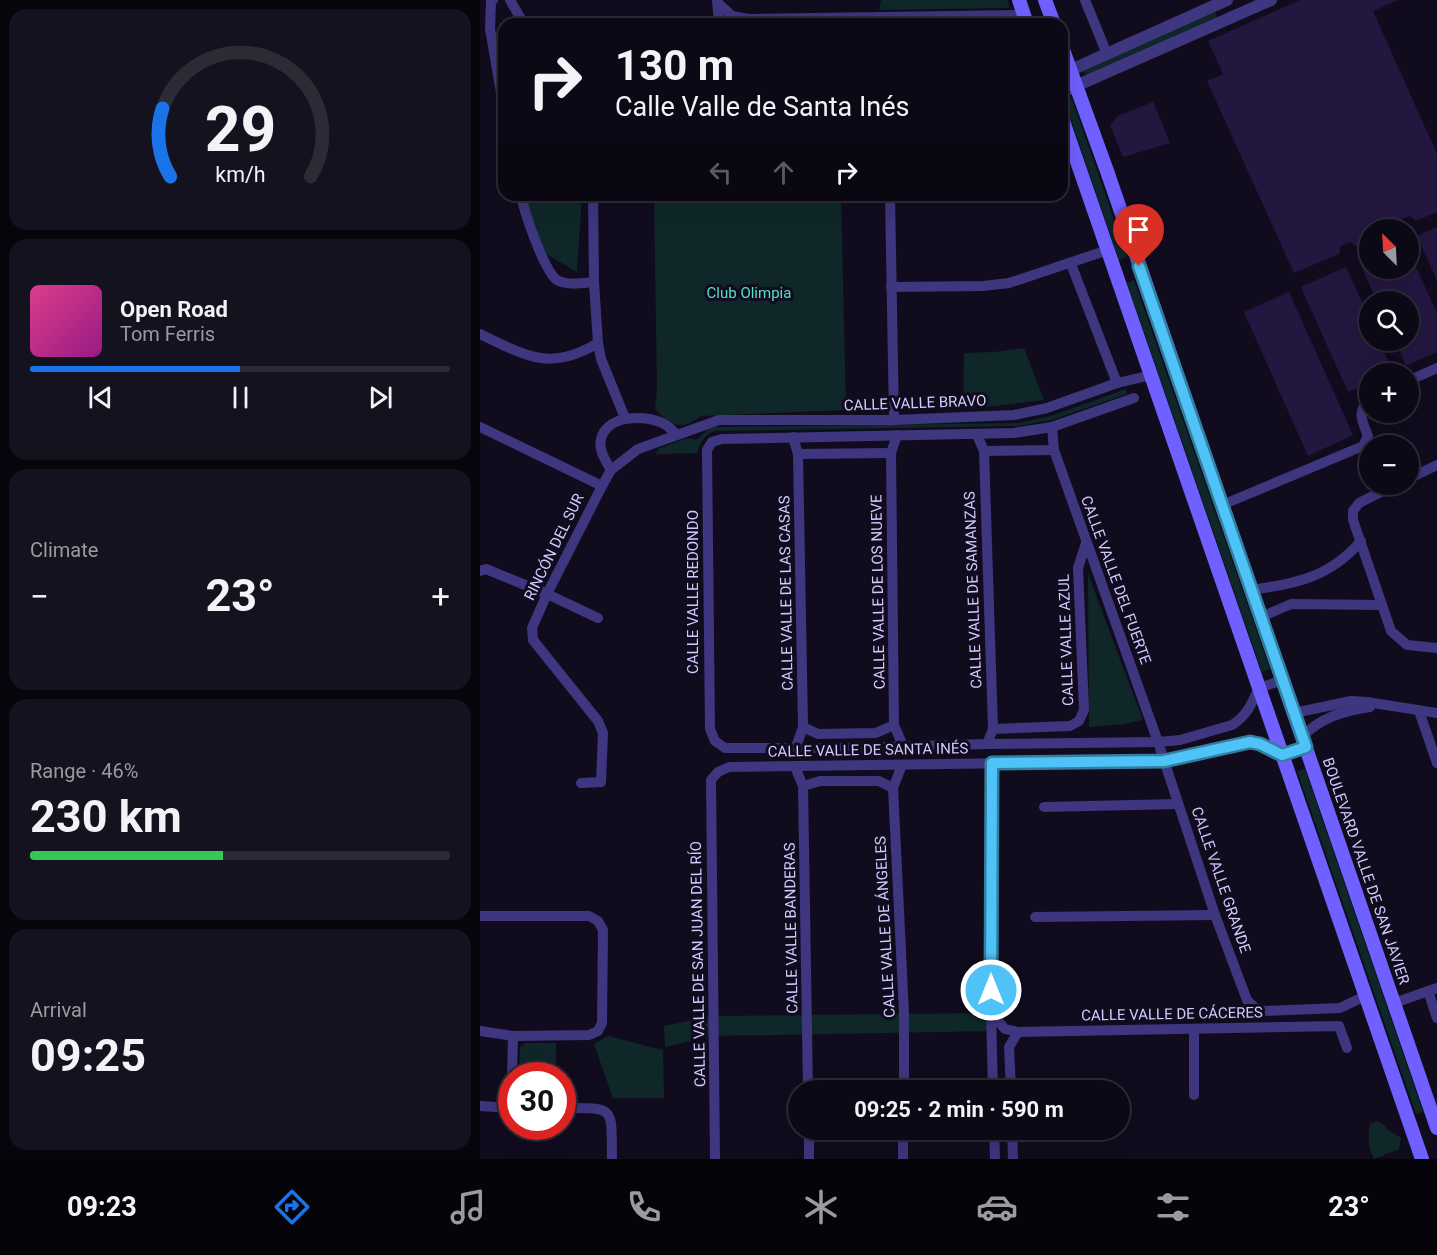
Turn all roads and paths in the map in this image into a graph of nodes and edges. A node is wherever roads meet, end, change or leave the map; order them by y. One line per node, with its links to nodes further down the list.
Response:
1 (493, 0): 18 (street)
2 (510, 0): 9 (street)
3 (1019, 0): 12 (main road)
4 (1045, 0): 13 (main road)
5 (1085, 0): 15 (street)
6 (1271, 0): 14 (street)
7 (717, 1): 10 (street); 11 (street)
8 (1222, 2): 14 (street); 15 (street)
9 (520, 18)
10 (718, 18)
11 (740, 18)
12 (1026, 18)
13 (1052, 18)
14 (1224, 20): 19 (street)
15 (1107, 54): 16 (street)
16 (1068, 71)
17 (1068, 74): 19 (main road, BOULEVARD VALLE DE SAN JAVIER)
18 (498, 75)
19 (1077, 85): 20 (street); 27 (main road, BOULEVARD VALLE DE SAN JAVIER)
20 (1068, 89)
21 (1068, 135): 25 (main road)
22 (522, 201): 29 (street)
23 (593, 201): 29 (street)
24 (891, 201): 30 (street)
25 (1108, 250): 26 (street); 28 (main road)
26 (1071, 264): 30 (street); 36 (street)
27 (1139, 266): 28 (main road); 58 (main road, BOULEVARD VALLE DE SAN JAVIER)
28 (1116, 274): 34 (main road)
29 (594, 282): 32 (street)
30 (891, 287): 39 (street)
31 (480, 334): 32 (street)
32 (598, 343): 38 (street)
33 (1437, 368): 35 (street)
34 (1152, 375): 36 (street, CALLE VALLE BRAVO); 69 (main road)
35 (1419, 376)
36 (1117, 383): 39 (street, CALLE VALLE BRAVO)
37 (1134, 398): 42 (street, CALLE VALLE BRAVO)
38 (625, 418): 43 (street); 54 (street)
39 (894, 420): 43 (street, CALLE VALLE BRAVO)
40 (1363, 423): 58 (street)
41 (480, 427): 56 (street)
42 (1052, 427): 45 (street, CALLE VALLE BRAVO); 49 (street, CALLE VALLE DEL FUERTE)
43 (676, 434): 48 (street, CALLE VALLE BRAVO)
44 (897, 435): 45 (street, CALLE VALLE BRAVO); 46 (street, CALLE VALLE BRAVO); 51 (street, CALLE VALLE DE LOS NUEVE)
45 (977, 435): 50 (street, CALLE VALLE DE SAMANZAS)
46 (794, 437): 47 (street, CALLE VALLE BRAVO); 52 (street, CALLE VALLE DE LAS CASAS)
47 (712, 442): 77 (street, CALLE VALLE REDONDO)
48 (638, 449): 54 (street, RINCÓN DEL SUR)
49 (1054, 450): 50 (street); 60 (street, CALLE VALLE DEL FUERTE)
50 (984, 451): 76 (street, CALLE VALLE DE SAMANZAS)
51 (891, 453): 52 (street); 74 (street, CALLE VALLE DE LOS NUEVE)
52 (798, 454): 75 (street, CALLE VALLE DE LAS CASAS)
53 (1436, 469): 55 (street)
54 (611, 470): 56 (street, RINCÓN DEL SUR)
55 (1419, 475)
56 (602, 486): 63 (street, RINCÓN DEL SUR)
57 (1375, 495): 59 (street)
58 (1222, 506): 62 (main road, BOULEVARD VALLE DE SAN JAVIER)
59 (1360, 541): 62 (street); 64 (street)
60 (1086, 542): 76 (street, CALLE VALLE AZUL); 78 (street, CALLE VALLE DEL FUERTE)
61 (480, 571): 63 (street)
62 (1251, 590): 66 (main road, BOULEVARD VALLE DE SAN JAVIER)
63 (547, 594): 65 (street); 92 (street, RINCÓN DEL SUR)
64 (1382, 605): 66 (street); 67 (street)
65 (598, 618)
66 (1261, 618): 68 (main road, BOULEVARD VALLE DE SAN JAVIER)
67 (1437, 648)
68 (1283, 680): 69 (street); 72 (main road, BOULEVARD VALLE DE SAN JAVIER)
69 (1259, 688): 78 (street, CALLE VALLE DE SANTA INÉS); 84 (main road)
70 (1382, 706): 71 (street); 72 (street); 79 (street)
71 (1419, 711): 73 (street); 87 (street)
72 (1294, 713): 79 (main road, BOULEVARD VALLE DE SAN JAVIER)
73 (1437, 713)
74 (894, 725): 75 (street); 83 (street, CALLE VALLE DE LOS NUEVE)
75 (803, 727): 81 (street, CALLE VALLE DE LAS CASAS)
76 (993, 729): 80 (street, CALLE VALLE DE SAMANZAS)
77 (715, 741): 81 (street, CALLE VALLE DE SANTA INÉS)
78 (1158, 742): 80 (street, CALLE VALLE DE SANTA INÉS); 85 (street, CALLE VALLE DEL FUERTE)
79 (1304, 742): 84 (street); 102 (main road, BOULEVARD VALLE DE SAN JAVIER)
80 (987, 744): 83 (street, CALLE VALLE DE SANTA INÉS)
81 (796, 747): 82 (street, CALLE VALLE DE SANTA INÉS)
82 (847, 748): 83 (street, CALLE VALLE DE SANTA INÉS); 88 (street)
83 (904, 748)
84 (1282, 755): 85 (street, CALLE VALLE DE SANTA INÉS); 101 (main road)
85 (1164, 761): 86 (street, CALLE VALLE DE SANTA INÉS); 95 (street, CALLE VALLE GRANDE)
86 (992, 763): 89 (street, CALLE VALLE DE SANTA INÉS); 104 (street)
87 (1437, 763)
88 (847, 765): 89 (street, CALLE VALLE DE SANTA INÉS); 90 (street, CALLE VALLE DE SANTA INÉS)
89 (902, 765): 94 (street, CALLE VALLE DE ÁNGELES)
90 (795, 767): 91 (street, CALLE VALLE DE SANTA INÉS); 93 (street, CALLE VALLE BANDERAS)
91 (718, 772): 126 (street, CALLE VALLE DE SAN JUAN DEL RÍO)
92 (580, 783)
93 (802, 786): 94 (street); 112 (street, CALLE VALLE BANDERAS)
94 (893, 788): 113 (street, CALLE VALLE DE ÁNGELES)
95 (1178, 804): 96 (street); 97 (street, CALLE VALLE GRANDE)
96 (1044, 807)
97 (1215, 915): 99 (street); 103 (street, CALLE VALLE GRANDE)
98 (480, 916): 109 (street)
99 (1035, 917)
100 (1432, 989): 102 (street); 105 (street)
101 (1365, 996): 103 (street, CALLE VALLE DE CÁCERES); 131 (main road)
102 (1394, 1003): 120 (main road, BOULEVARD VALLE DE SAN JAVIER)
103 (1254, 1007)
104 (991, 1013): 108 (street); 114 (street)
105 (1437, 1018)
106 (1194, 1029): 108 (street, CALLE VALLE DE CÁCERES); 110 (street, CALLE VALLE DE CÁCERES); 116 (street)
107 (480, 1031): 109 (street)
108 (1018, 1032): 115 (street)
109 (513, 1036): 111 (street)
110 (1347, 1048)
111 (512, 1062)
112 (808, 1080)
113 (904, 1080)
114 (993, 1080)
115 (1011, 1080)
116 (1194, 1095)
117 (480, 1106): 118 (street)
118 (498, 1107)
119 (576, 1108): 125 (street)
120 (1437, 1128)
121 (809, 1140): 127 (street)
122 (903, 1140): 128 (street)
123 (994, 1140): 129 (street)
124 (1012, 1140): 130 (street)
125 (612, 1159)
126 (715, 1159)
127 (809, 1159)
128 (903, 1159)
129 (995, 1159)
130 (1013, 1159)
131 (1422, 1159)

